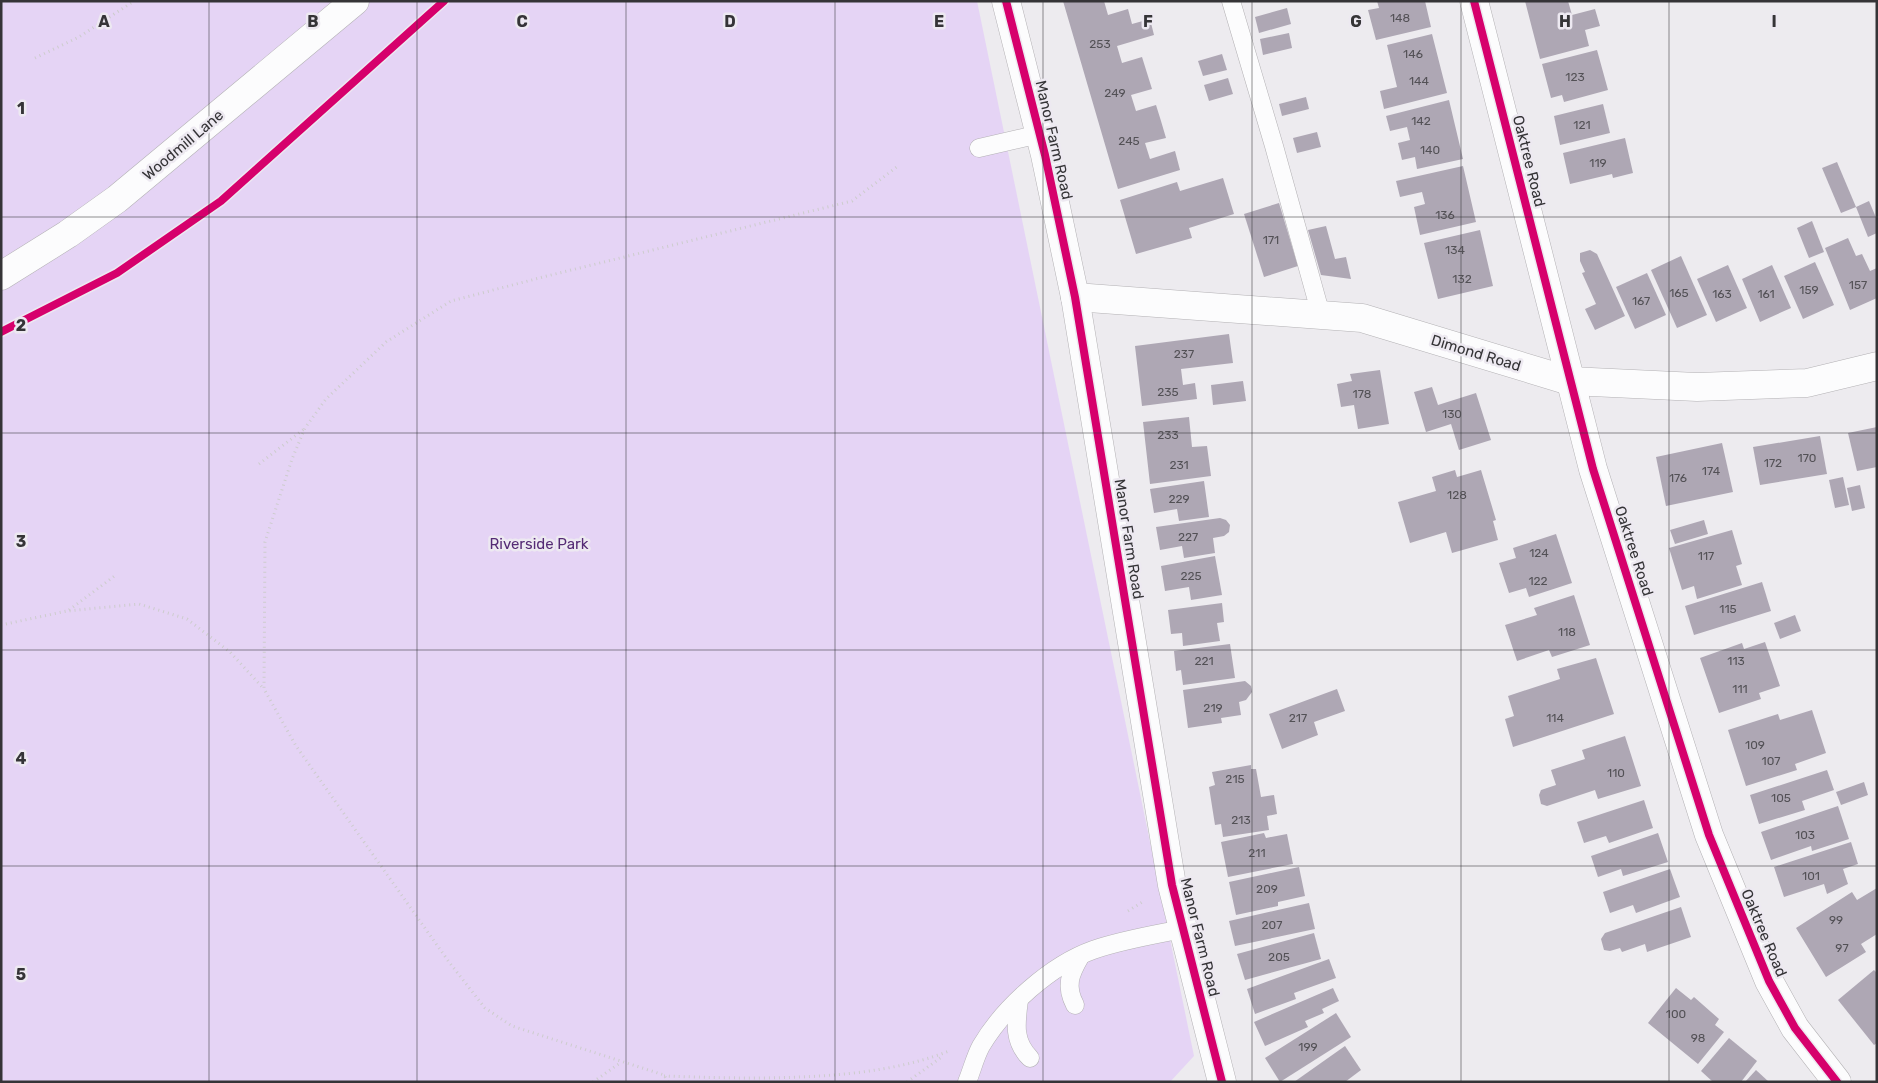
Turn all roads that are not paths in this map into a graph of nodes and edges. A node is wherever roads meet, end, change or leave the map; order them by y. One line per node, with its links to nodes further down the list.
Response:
1 (355, 1): 7 (street, Woodmill Lane)
2 (1006, 1): 5 (street, Manor Farm Road)
3 (1231, 1): 9 (lane)
4 (1474, 1): 11 (street, Oaktree Road)
5 (1040, 134): 6 (lane); 8 (street, Manor Farm Road)
6 (979, 148)
7 (1, 276)
8 (1075, 297): 9 (street, Dimond Road); 12 (street, Manor Farm Road)
9 (1321, 315): 11 (street, Dimond Road)
10 (1877, 366): 11 (street, Dimond Road)
11 (1570, 381): 19 (street, Oaktree Road)
12 (1183, 929): 13 (lane); 18 (street, Manor Farm Road)
13 (1080, 957): 14 (lane); 15 (lane)
14 (1019, 1000): 16 (lane); 17 (lane)
15 (1075, 1005)
16 (1030, 1058)
17 (968, 1082)
18 (1222, 1082)
19 (1837, 1082)

